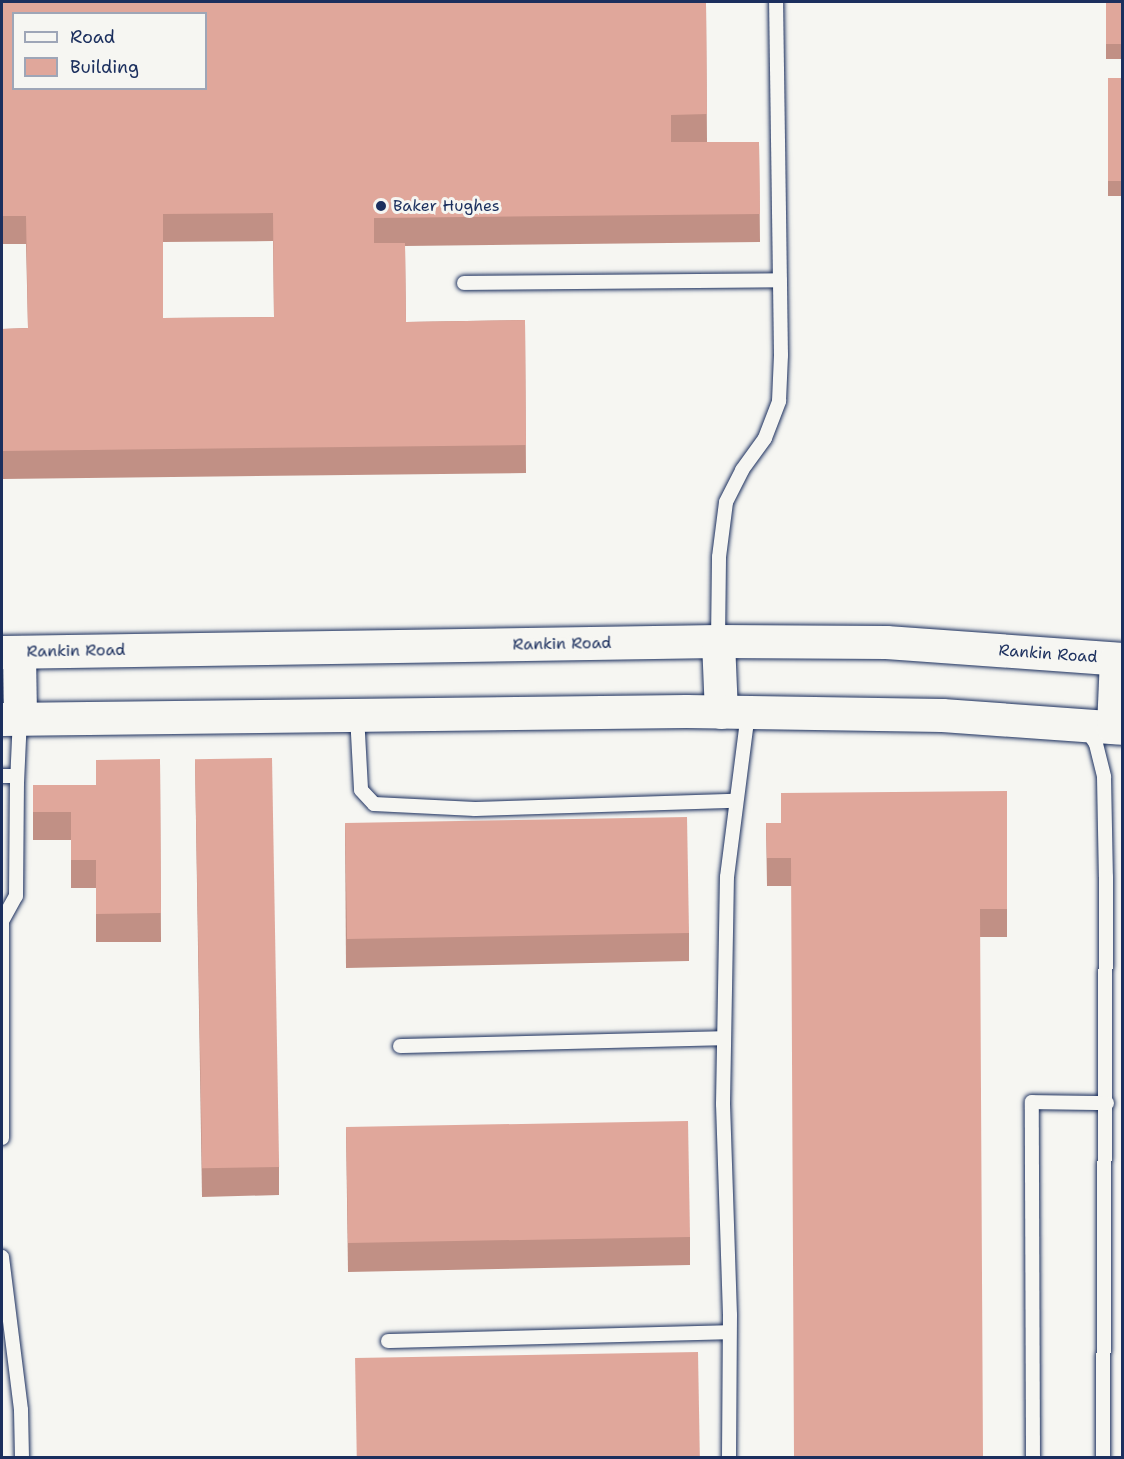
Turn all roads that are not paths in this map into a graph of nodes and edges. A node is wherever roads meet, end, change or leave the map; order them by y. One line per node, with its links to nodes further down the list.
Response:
1 (776, 2): 2 (lane)
2 (780, 280): 3 (lane); 4 (lane)
3 (464, 283)
4 (718, 641): 5 (main road, Rankin Road); 6 (main road, Rankin Road); 7 (main road)
5 (10, 652): 9 (main road)
6 (1119, 659): 10 (main road)
7 (734, 712): 8 (main road); 10 (main road); 13 (lane)
8 (357, 715): 9 (main road); 13 (lane)
9 (11, 719): 12 (lane)
10 (1106, 726): 16 (lane)
11 (2, 776): 12 (lane)
12 (17, 776): 17 (lane)
13 (736, 801): 14 (lane)
14 (724, 1038): 15 (lane); 19 (lane)
15 (400, 1046)
16 (1107, 1103): 23 (lane); 24 (lane)
17 (2, 1138)
18 (2, 1257): 21 (lane)
19 (729, 1332): 20 (lane); 22 (lane)
20 (388, 1341)
21 (22, 1458)
22 (729, 1458)
23 (1033, 1458)
24 (1104, 1458)

